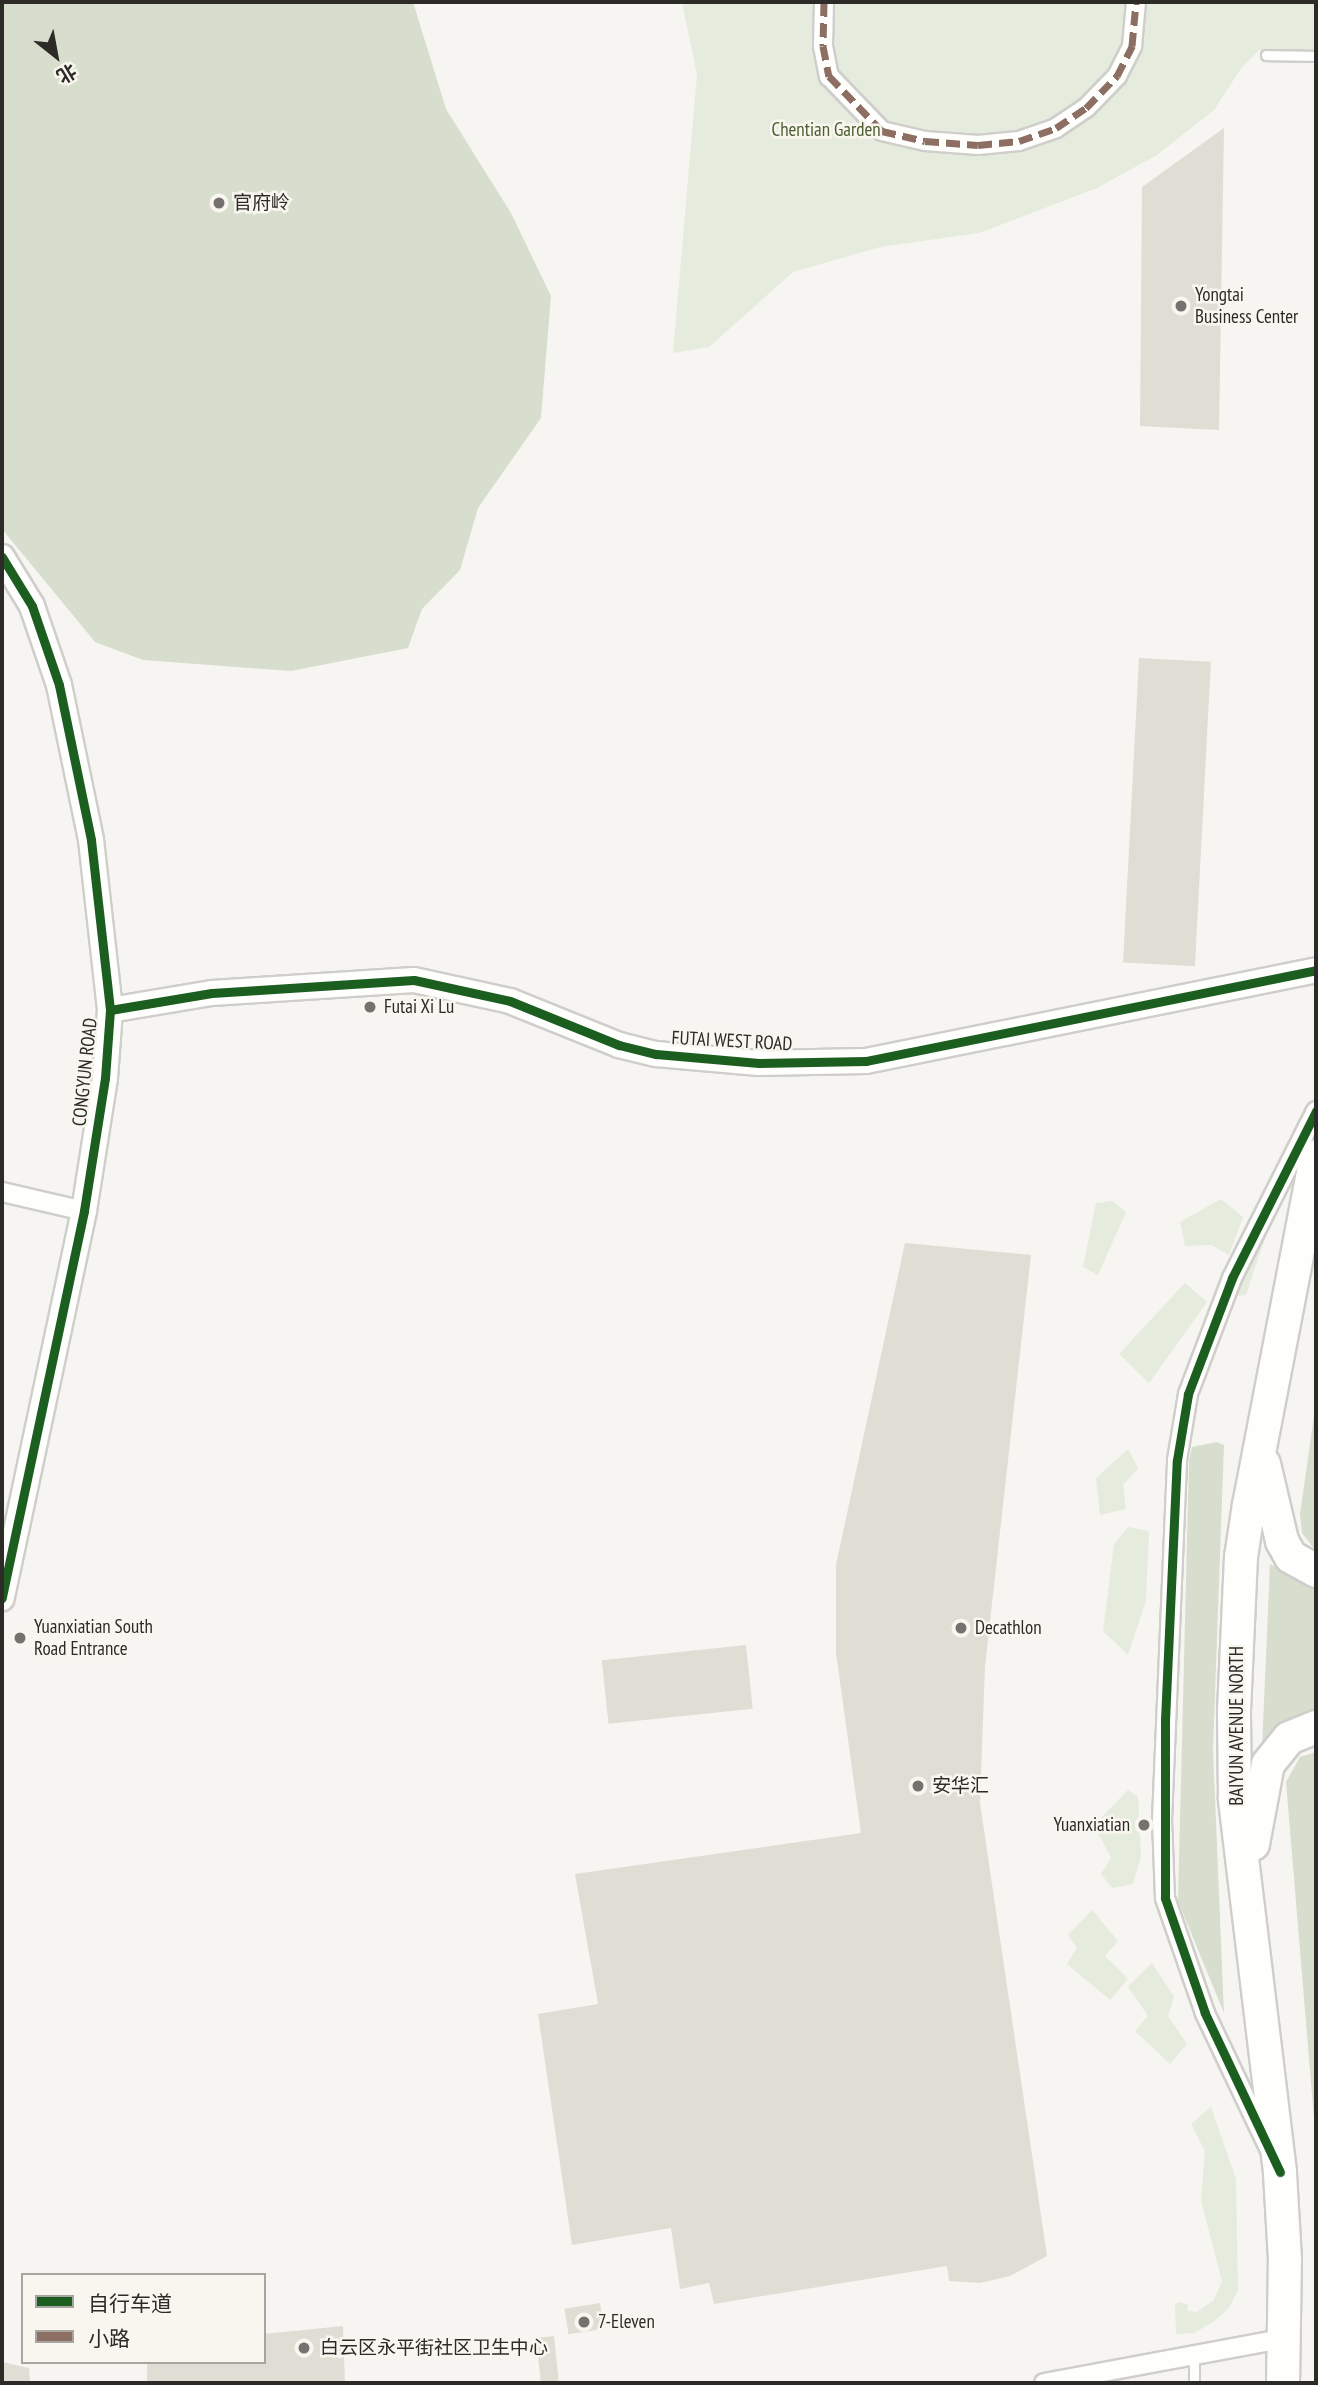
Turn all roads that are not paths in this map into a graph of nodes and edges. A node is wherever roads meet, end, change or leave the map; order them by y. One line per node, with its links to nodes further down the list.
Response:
1 (824, 2): 2 (street)
2 (1136, 2)
3 (1266, 55): 4 (lane)
4 (1316, 56)
5 (2, 557): 7 (street, CONGYUN ROAD)
6 (1316, 970): 7 (street, FUTAI WEST ROAD)
7 (110, 1010): 11 (street, CONGYUN ROAD)
8 (1316, 1111): 17 (street)
9 (1316, 1156): 12 (highway, BAIYUN AVENUE NORTH)
10 (2, 1192): 11 (street)
11 (84, 1211): 14 (street, CONGYUN ROAD)
12 (1261, 1442): 13 (highway); 16 (highway, BAIYUN AVENUE NORTH)
13 (1316, 1570)
14 (2, 1598)
15 (1316, 1727): 16 (highway)
16 (1247, 1905): 17 (highway, BAIYUN AVENUE NORTH)
17 (1280, 2172): 18 (highway, BAIYUN AVENUE NORTH)
18 (1286, 2338): 19 (street); 22 (highway, BAIYUN AVENUE NORTH)
19 (1194, 2357): 20 (street); 21 (lane)
20 (1044, 2383)
21 (1194, 2383)
22 (1283, 2383)

